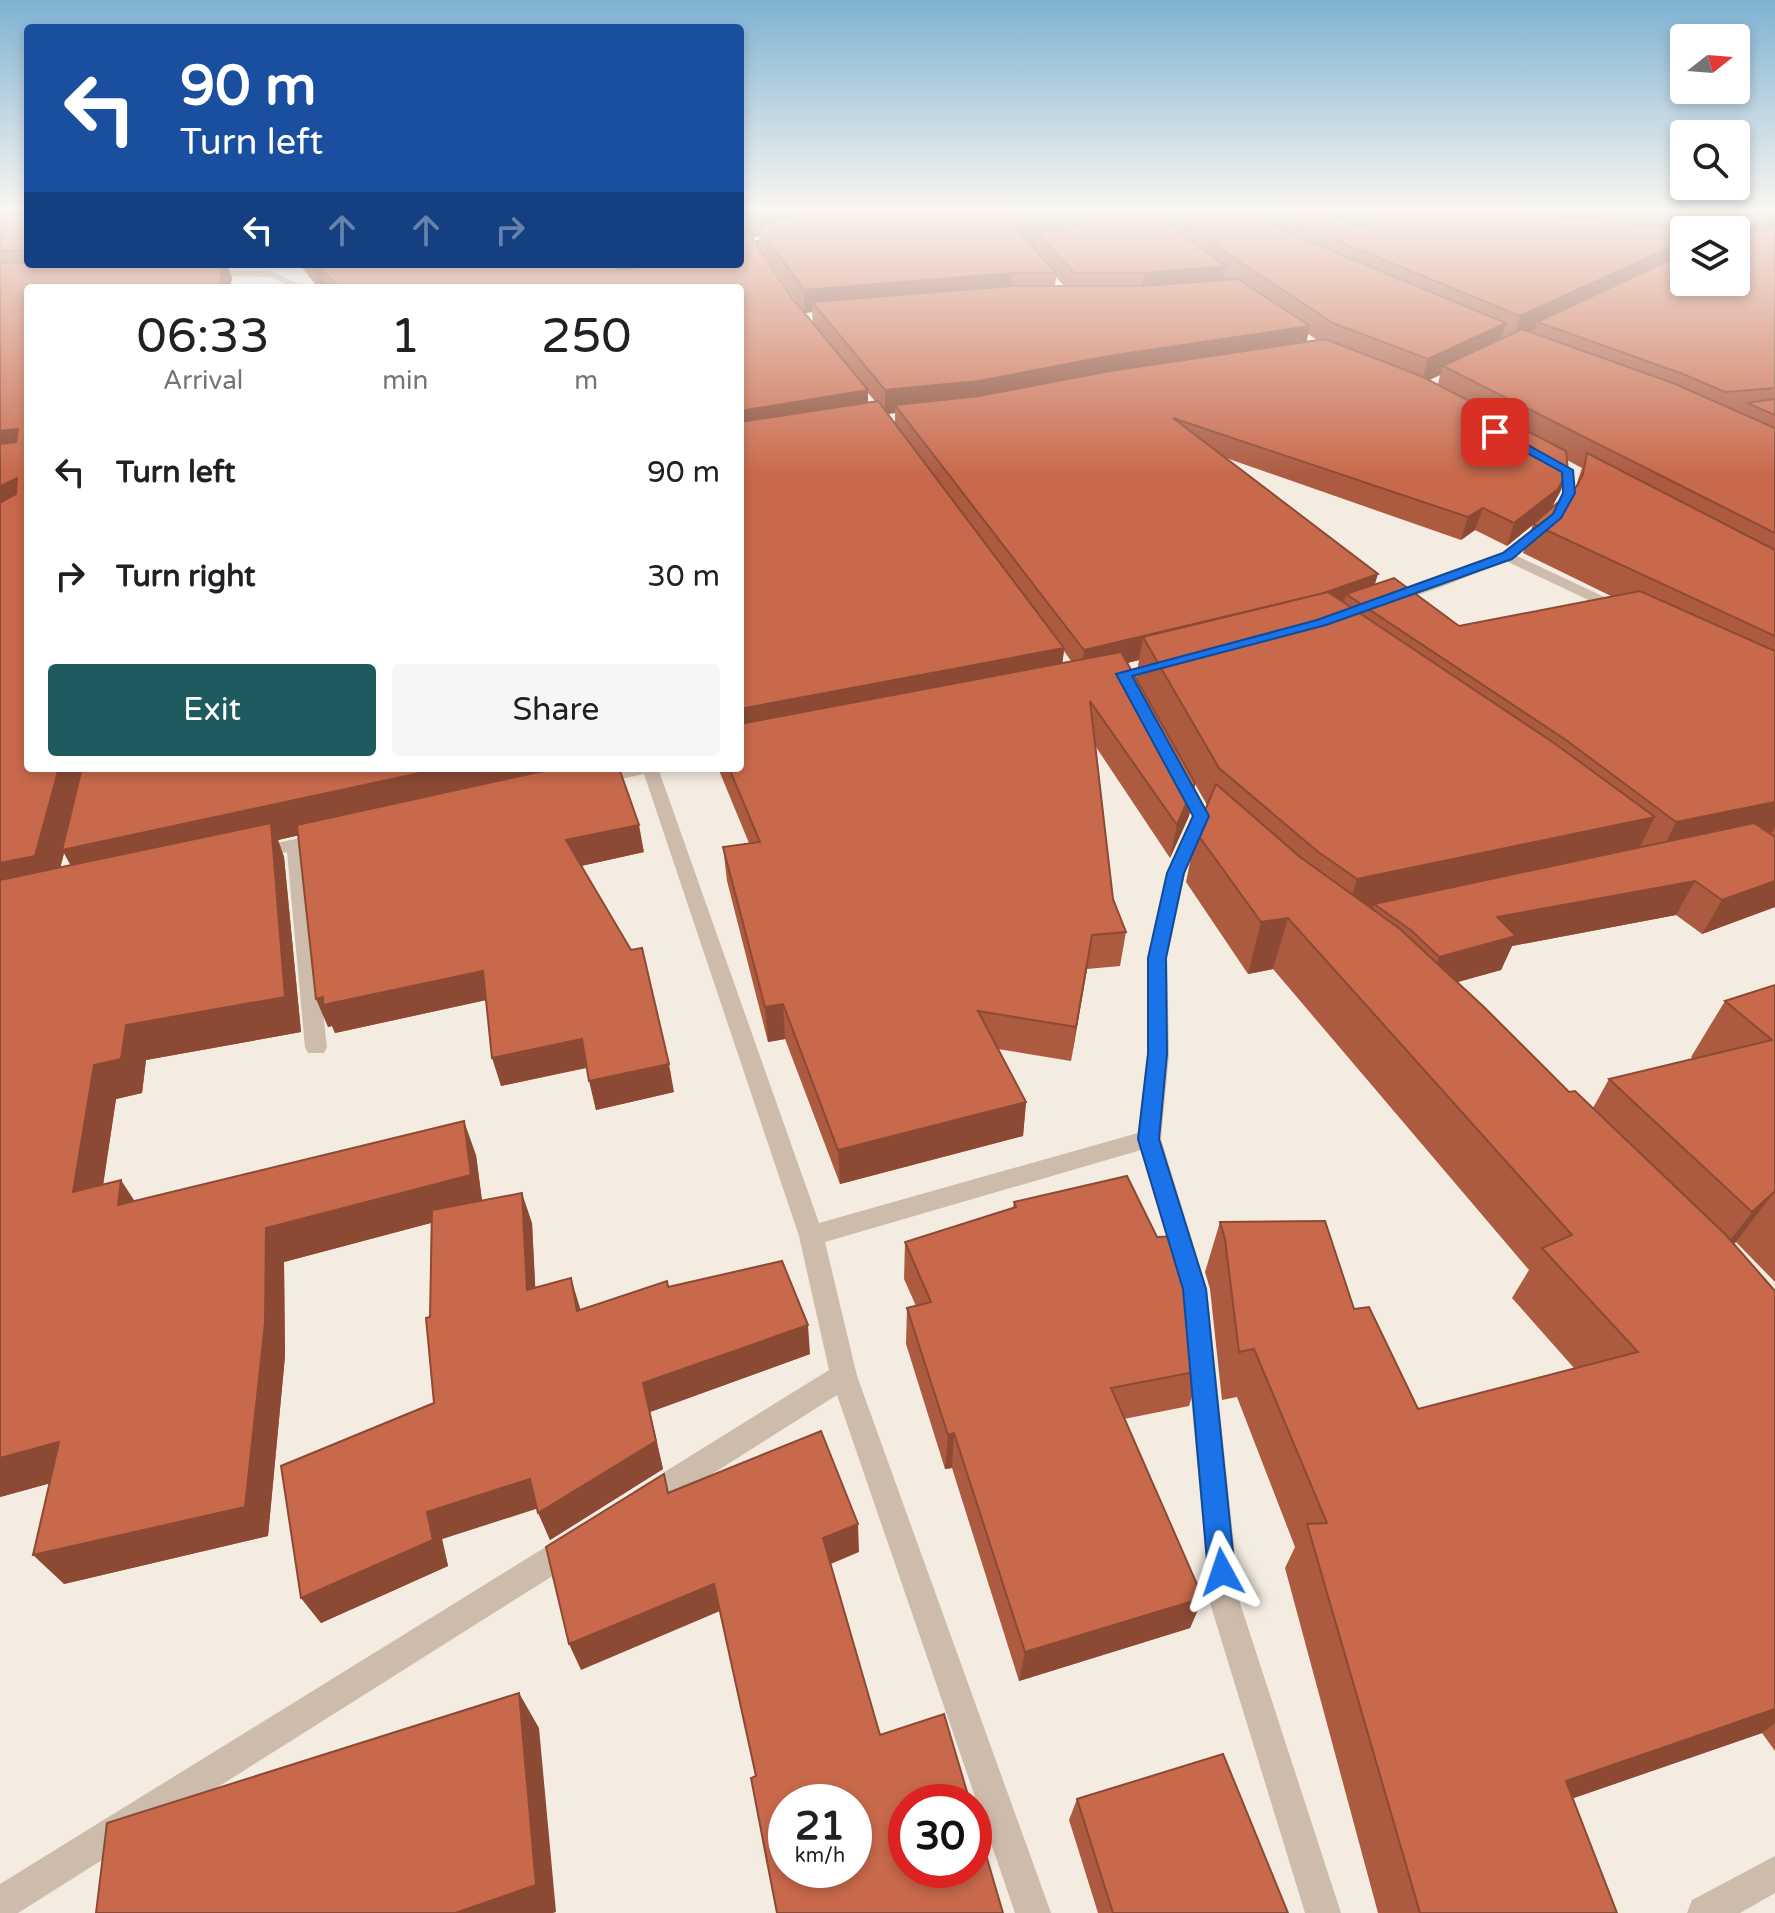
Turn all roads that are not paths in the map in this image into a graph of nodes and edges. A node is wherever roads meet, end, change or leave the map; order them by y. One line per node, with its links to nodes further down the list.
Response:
1 (1568, 471): 2 (street)
2 (1507, 556): 3 (street); 4 (street)
3 (1378, 602)
4 (1634, 617)
5 (1167, 752): 13 (street)
6 (631, 772): 8 (street)
7 (650, 772): 14 (street)
8 (571, 785)
9 (341, 835): 10 (street)
10 (295, 845): 11 (street); 12 (street)
11 (237, 858)
12 (316, 1047)
13 (1149, 1139): 14 (street); 21 (street)
14 (811, 1236): 15 (street)
15 (844, 1376): 16 (street); 20 (street)
16 (617, 1518)
17 (590, 1535): 19 (street)
18 (1775, 1874): 22 (street)
19 (10, 1904)
20 (1033, 1913)
21 (1323, 1913)
22 (1705, 1913)

